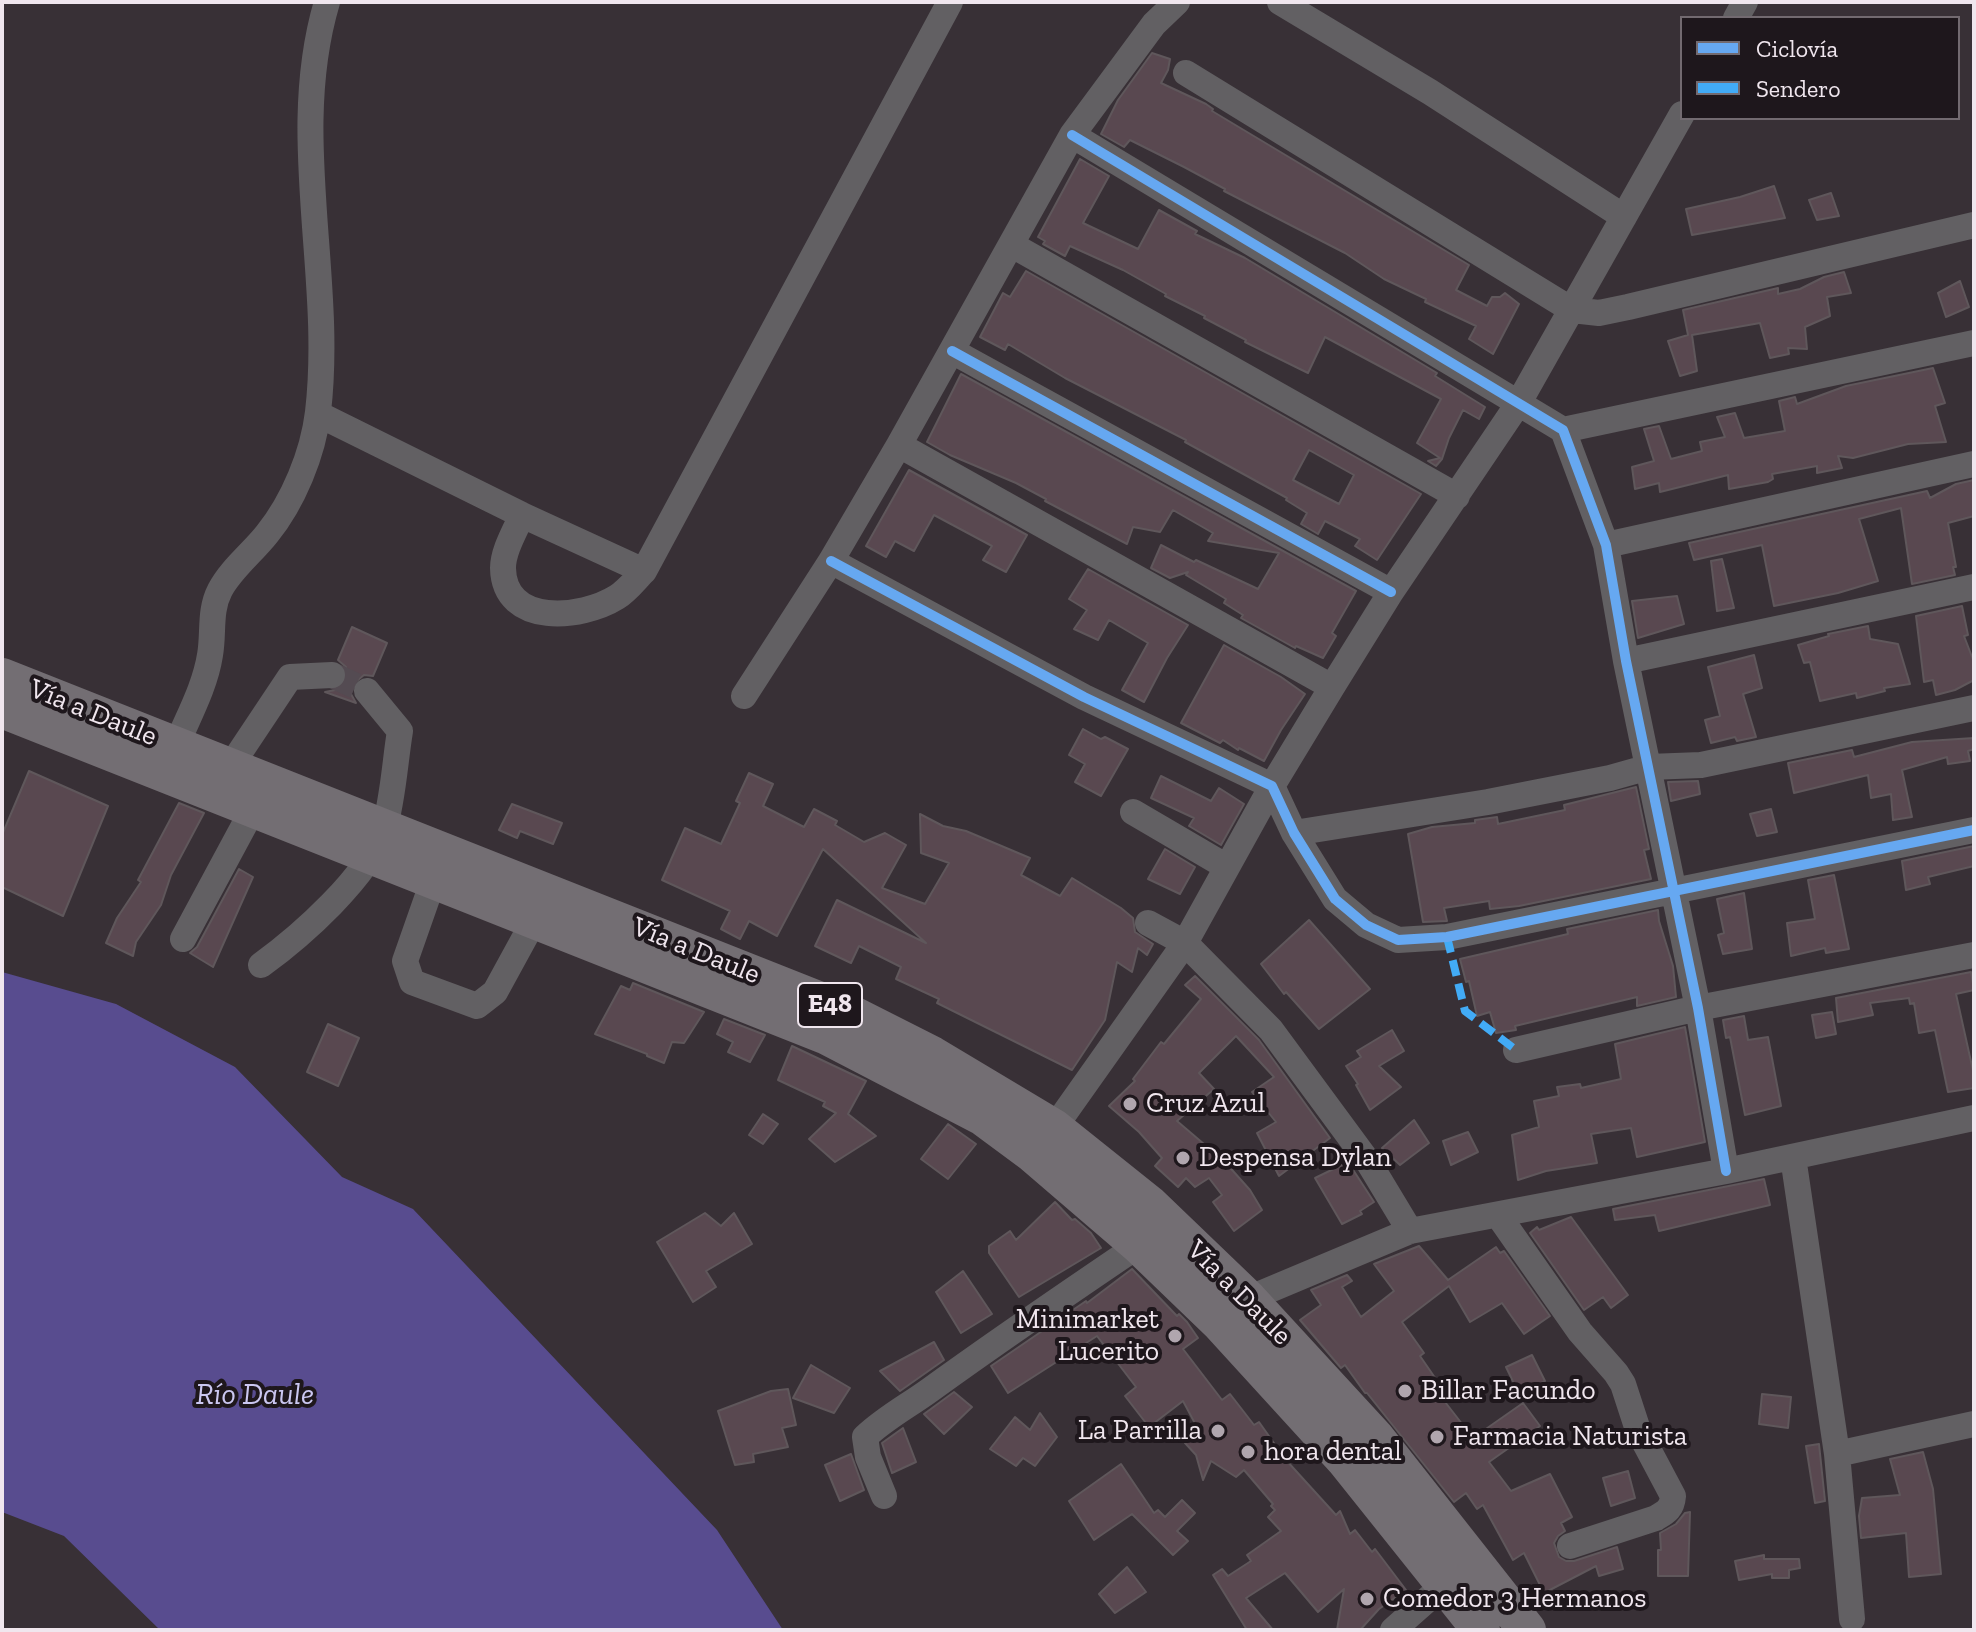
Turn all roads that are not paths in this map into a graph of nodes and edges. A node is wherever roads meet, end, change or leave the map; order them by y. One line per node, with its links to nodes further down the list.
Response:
1 (327, 2): 15 (street)
2 (950, 2): 23 (street)
3 (1177, 2): 7 (street)
4 (1280, 2): 8 (street)
5 (1186, 73): 11 (street)
6 (1680, 118): 8 (street)
7 (1072, 135): 10 (street); 14 (street)
8 (1624, 217): 11 (street)
9 (1974, 225): 11 (street)
10 (1012, 245): 13 (street); 19 (street)
11 (1572, 310): 14 (street)
12 (1974, 343): 16 (street)
13 (952, 351): 17 (street); 25 (street)
14 (1518, 404): 16 (street); 19 (street)
15 (318, 414): 20 (street); 34 (street)
16 (1563, 430): 21 (street)
17 (899, 445): 22 (street); 29 (street)
18 (1974, 464): 21 (street)
19 (1457, 496): 25 (street)
20 (522, 515): 23 (street); 23 (street)
21 (1606, 545): 26 (street)
22 (831, 561): 31 (street); 37 (street)
23 (644, 571)
24 (1974, 587): 26 (street)
25 (1391, 592): 29 (street)
26 (1626, 661): 35 (street)
27 (332, 675): 36 (street)
28 (2, 677): 34 (highway, Vía a Daule / E48)
29 (1332, 687): 37 (street)
30 (367, 691): 42 (street)
31 (744, 696)
32 (1974, 708): 35 (street)
33 (2, 709): 36 (highway, Vía a Daule / E48)
34 (176, 746): 36 (highway, Vía a Daule / E48)
35 (1649, 767): 41 (street); 45 (street)
36 (222, 780): 38 (highway, Vía a Daule / E48)
37 (1272, 786): 41 (street); 44 (street)
38 (260, 795): 42 (highway, Vía a Daule / E48); 48 (street)
39 (1133, 812): 44 (street)
40 (1974, 830): 45 (street)
41 (1294, 833): 45 (street)
42 (377, 842): 43 (highway, Vía a Daule / E48); 51 (street)
43 (439, 866): 46 (highway, Vía a Daule / E48); 46 (street)
44 (1227, 867): 49 (street)
45 (1675, 890): 52 (street)
46 (542, 907): 55 (highway, Vía a Daule / E48); 60 (highway, Vía a Daule / E48)
47 (1148, 923): 49 (street)
48 (183, 939)
49 (1185, 943): 55 (street); 59 (street)
50 (1974, 955): 52 (street)
51 (261, 965)
52 (1698, 1008): 53 (street); 57 (street)
53 (1516, 1050)
54 (1974, 1118): 56 (street)
55 (1054, 1128): 61 (highway, Vía a Daule / E48)
56 (1793, 1157): 57 (street); 63 (street)
57 (1726, 1171): 58 (street)
58 (1498, 1215): 59 (street); 65 (street)
59 (1410, 1231): 61 (street)
60 (1139, 1245): 64 (street); 66 (highway, Vía a Daule / E48)
61 (1248, 1299): 66 (highway, Vía a Daule / E48)
62 (1974, 1424): 63 (street)
63 (1837, 1454): 67 (street)
64 (884, 1496)
65 (1570, 1546)
66 (1470, 1600): 68 (street); 69 (highway, E48)
67 (1852, 1619)
68 (1393, 1630)
69 (1527, 1630)

